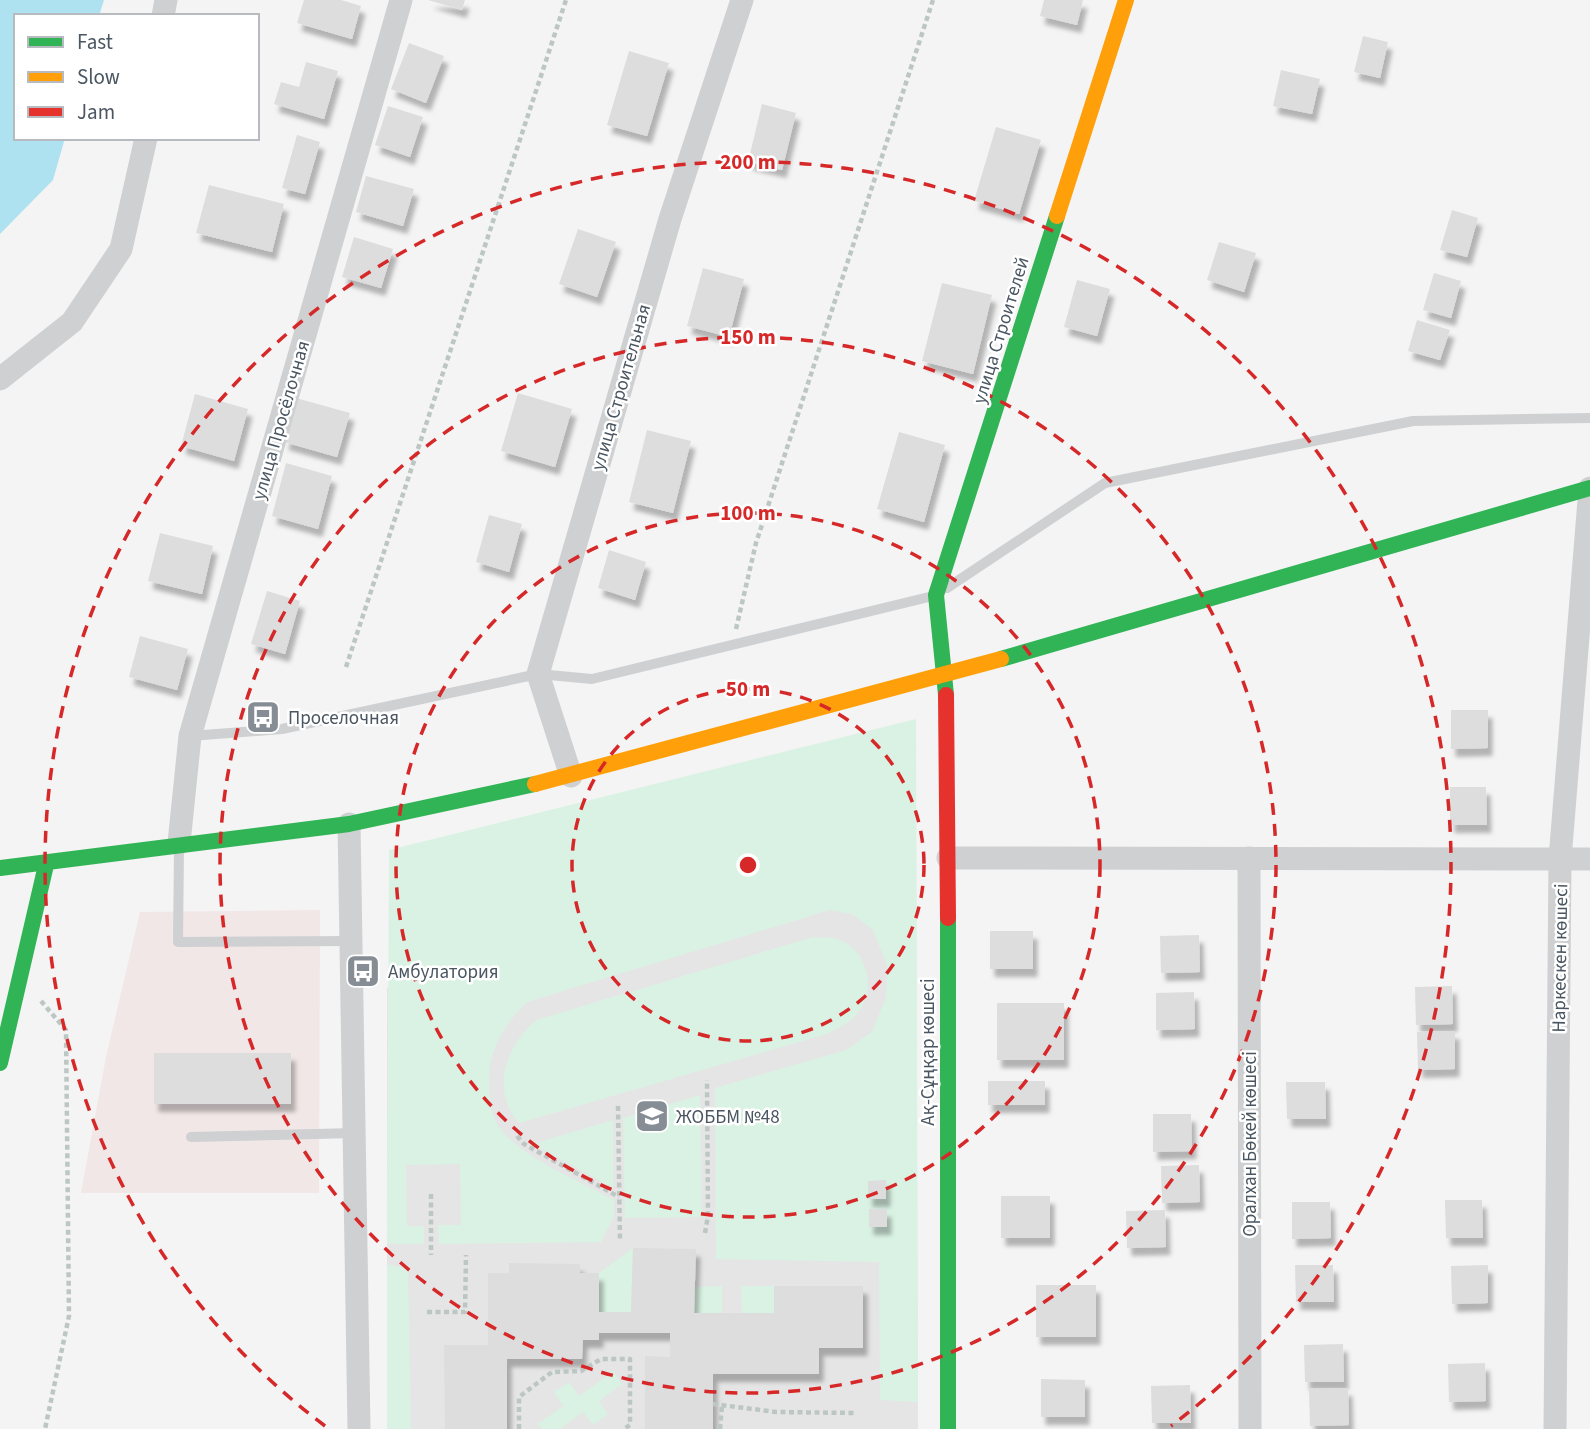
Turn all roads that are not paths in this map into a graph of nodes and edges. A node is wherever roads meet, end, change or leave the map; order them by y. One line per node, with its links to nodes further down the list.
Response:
1 (401, 0): 11 (street, улица Просёлочная)
2 (742, 0): 9 (street, улица Строительная)
3 (1126, 0): 8 (main road, улица Строителей)
4 (146, 140): 5 (street)
5 (0, 379)
6 (1590, 418): 8 (lane)
7 (1590, 488): 10 (main road); 17 (street, Наркескен көшесі)
8 (936, 595): 9 (lane); 10 (main road, улица Строителей)
9 (538, 674): 11 (lane); 12 (street)
10 (946, 675): 12 (main road); 15 (main road, Ақ-Сұңқар көшесі)
11 (190, 736): 14 (street, улица Просёлочная)
12 (571, 776): 13 (main road)
13 (349, 824): 14 (main road); 21 (street)
14 (179, 844): 19 (main road); 21 (lane)
15 (948, 858): 16 (street); 26 (main road, Ақ-Сұңқар көшесі)
16 (1249, 858): 17 (street); 27 (street, Оралхан Бөкей көшесі)
17 (1560, 859): 18 (street); 28 (street, Наркескен көшесі)
18 (1590, 859)
19 (46, 865): 20 (main road); 22 (main road)
20 (0, 868)
21 (352, 941): 23 (street)
22 (0, 1063)
23 (355, 1133): 24 (lane); 25 (street)
24 (191, 1137)
25 (359, 1429)
26 (948, 1429)
27 (1250, 1429)
28 (1555, 1429)

